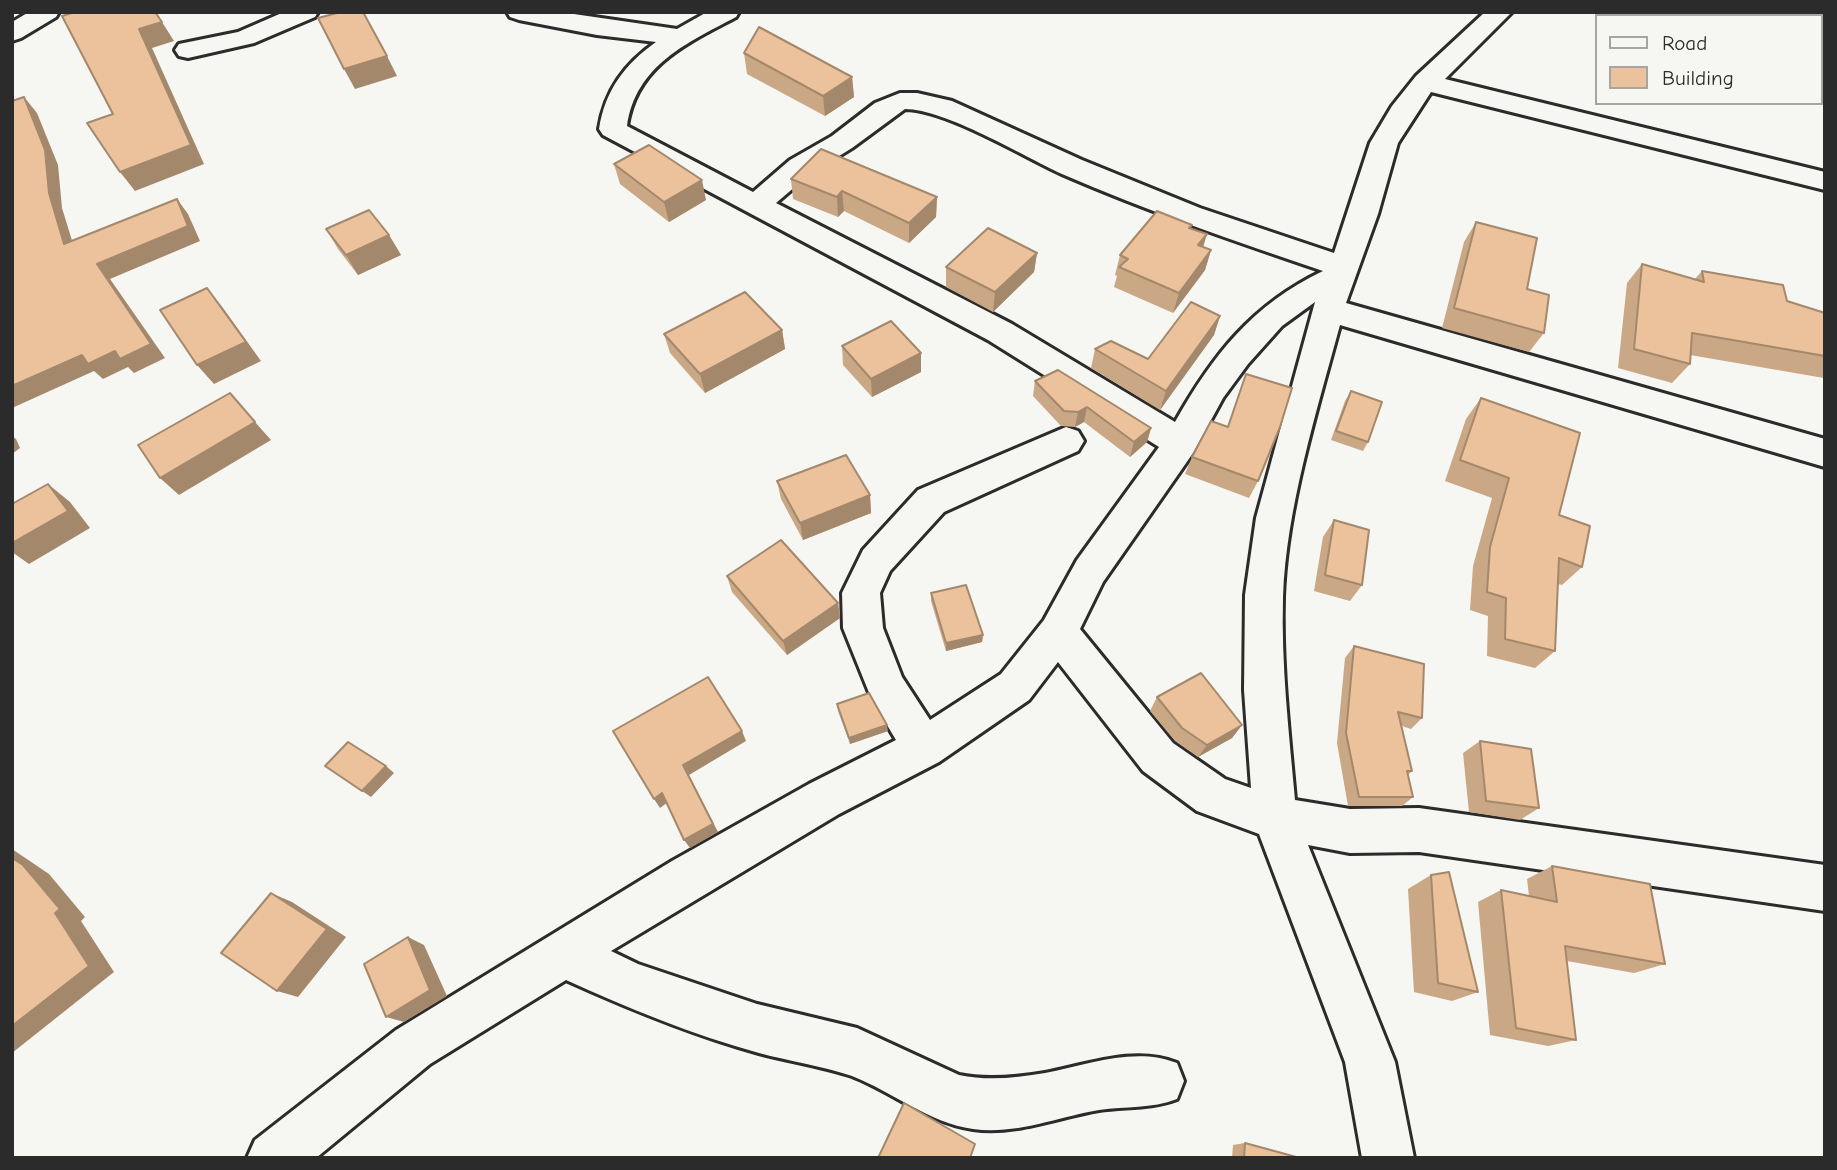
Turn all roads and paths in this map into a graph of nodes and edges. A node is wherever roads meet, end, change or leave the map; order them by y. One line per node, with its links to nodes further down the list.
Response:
1 (47, 12): 6 (street)
2 (306, 12): 8 (street)
3 (519, 12): 7 (street)
4 (727, 12): 7 (street)
5 (1500, 12): 9 (street)
6 (12, 33)
7 (682, 37): 11 (street)
8 (188, 50)
9 (1425, 82): 10 (street); 12 (street)
10 (1825, 181)
11 (756, 205): 12 (street); 14 (street)
12 (1337, 284): 14 (street); 15 (street); 18 (street)
13 (1066, 441): 17 (street)
14 (1181, 443): 16 (street)
15 (1825, 453)
16 (1058, 632): 17 (street); 18 (street)
17 (924, 748): 20 (street)
18 (1275, 818): 19 (street); 23 (street)
19 (1825, 888)
20 (565, 955): 21 (street); 22 (street)
21 (1159, 1080)
22 (273, 1158)
23 (1388, 1158)

